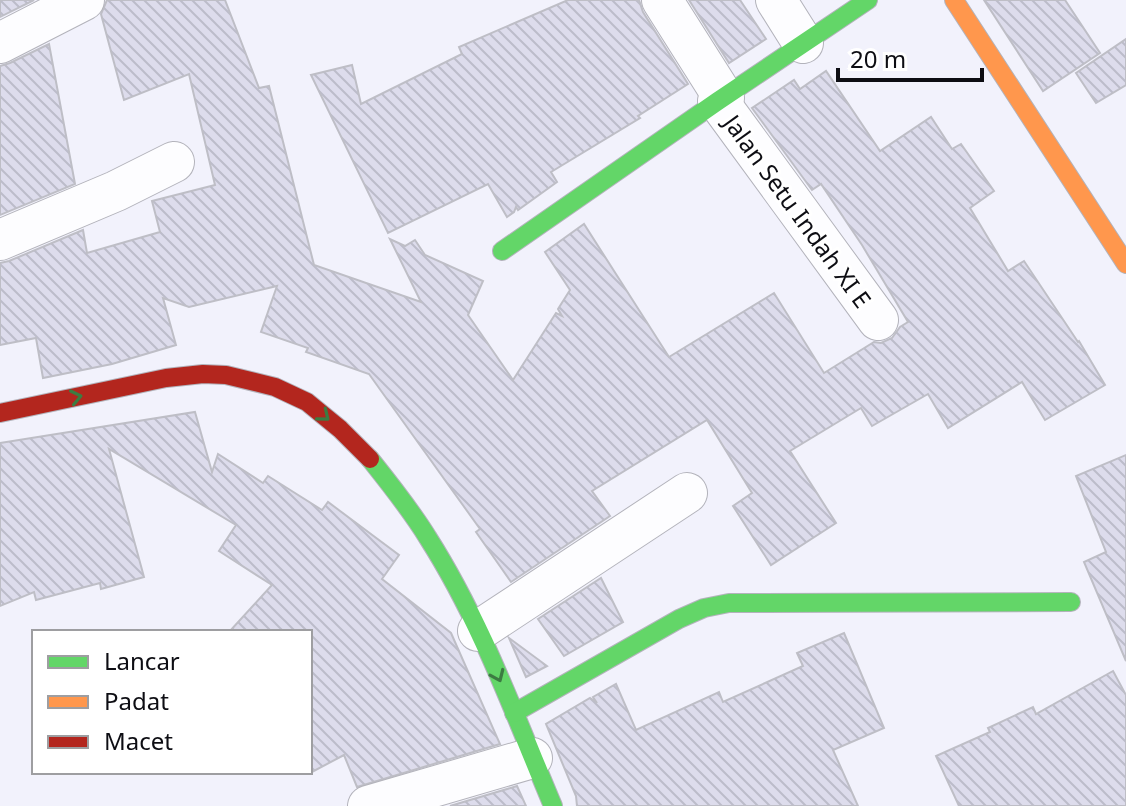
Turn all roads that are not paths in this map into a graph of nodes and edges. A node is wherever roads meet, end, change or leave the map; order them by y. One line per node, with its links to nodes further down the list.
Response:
1 (84, 0): 6 (street)
2 (662, 0): 8 (street, Jalan Setu Indah XI E)
3 (776, 0): 7 (street)
4 (868, 0): 7 (street)
5 (954, 0): 12 (street)
6 (0, 43)
7 (803, 43): 8 (street)
8 (721, 100): 11 (street); 13 (street, Jalan Setu Indah XI E)
9 (174, 162): 10 (street)
10 (0, 240)
11 (502, 251)
12 (1126, 264)
13 (878, 320)
14 (0, 413): 17 (street, one-way to 17)
15 (687, 493): 17 (street)
16 (1071, 602): 18 (street)
17 (478, 631): 18 (street, one-way to 18)
18 (514, 713): 19 (street)
19 (532, 758): 20 (street); 21 (street)
20 (368, 806)
21 (553, 806)

